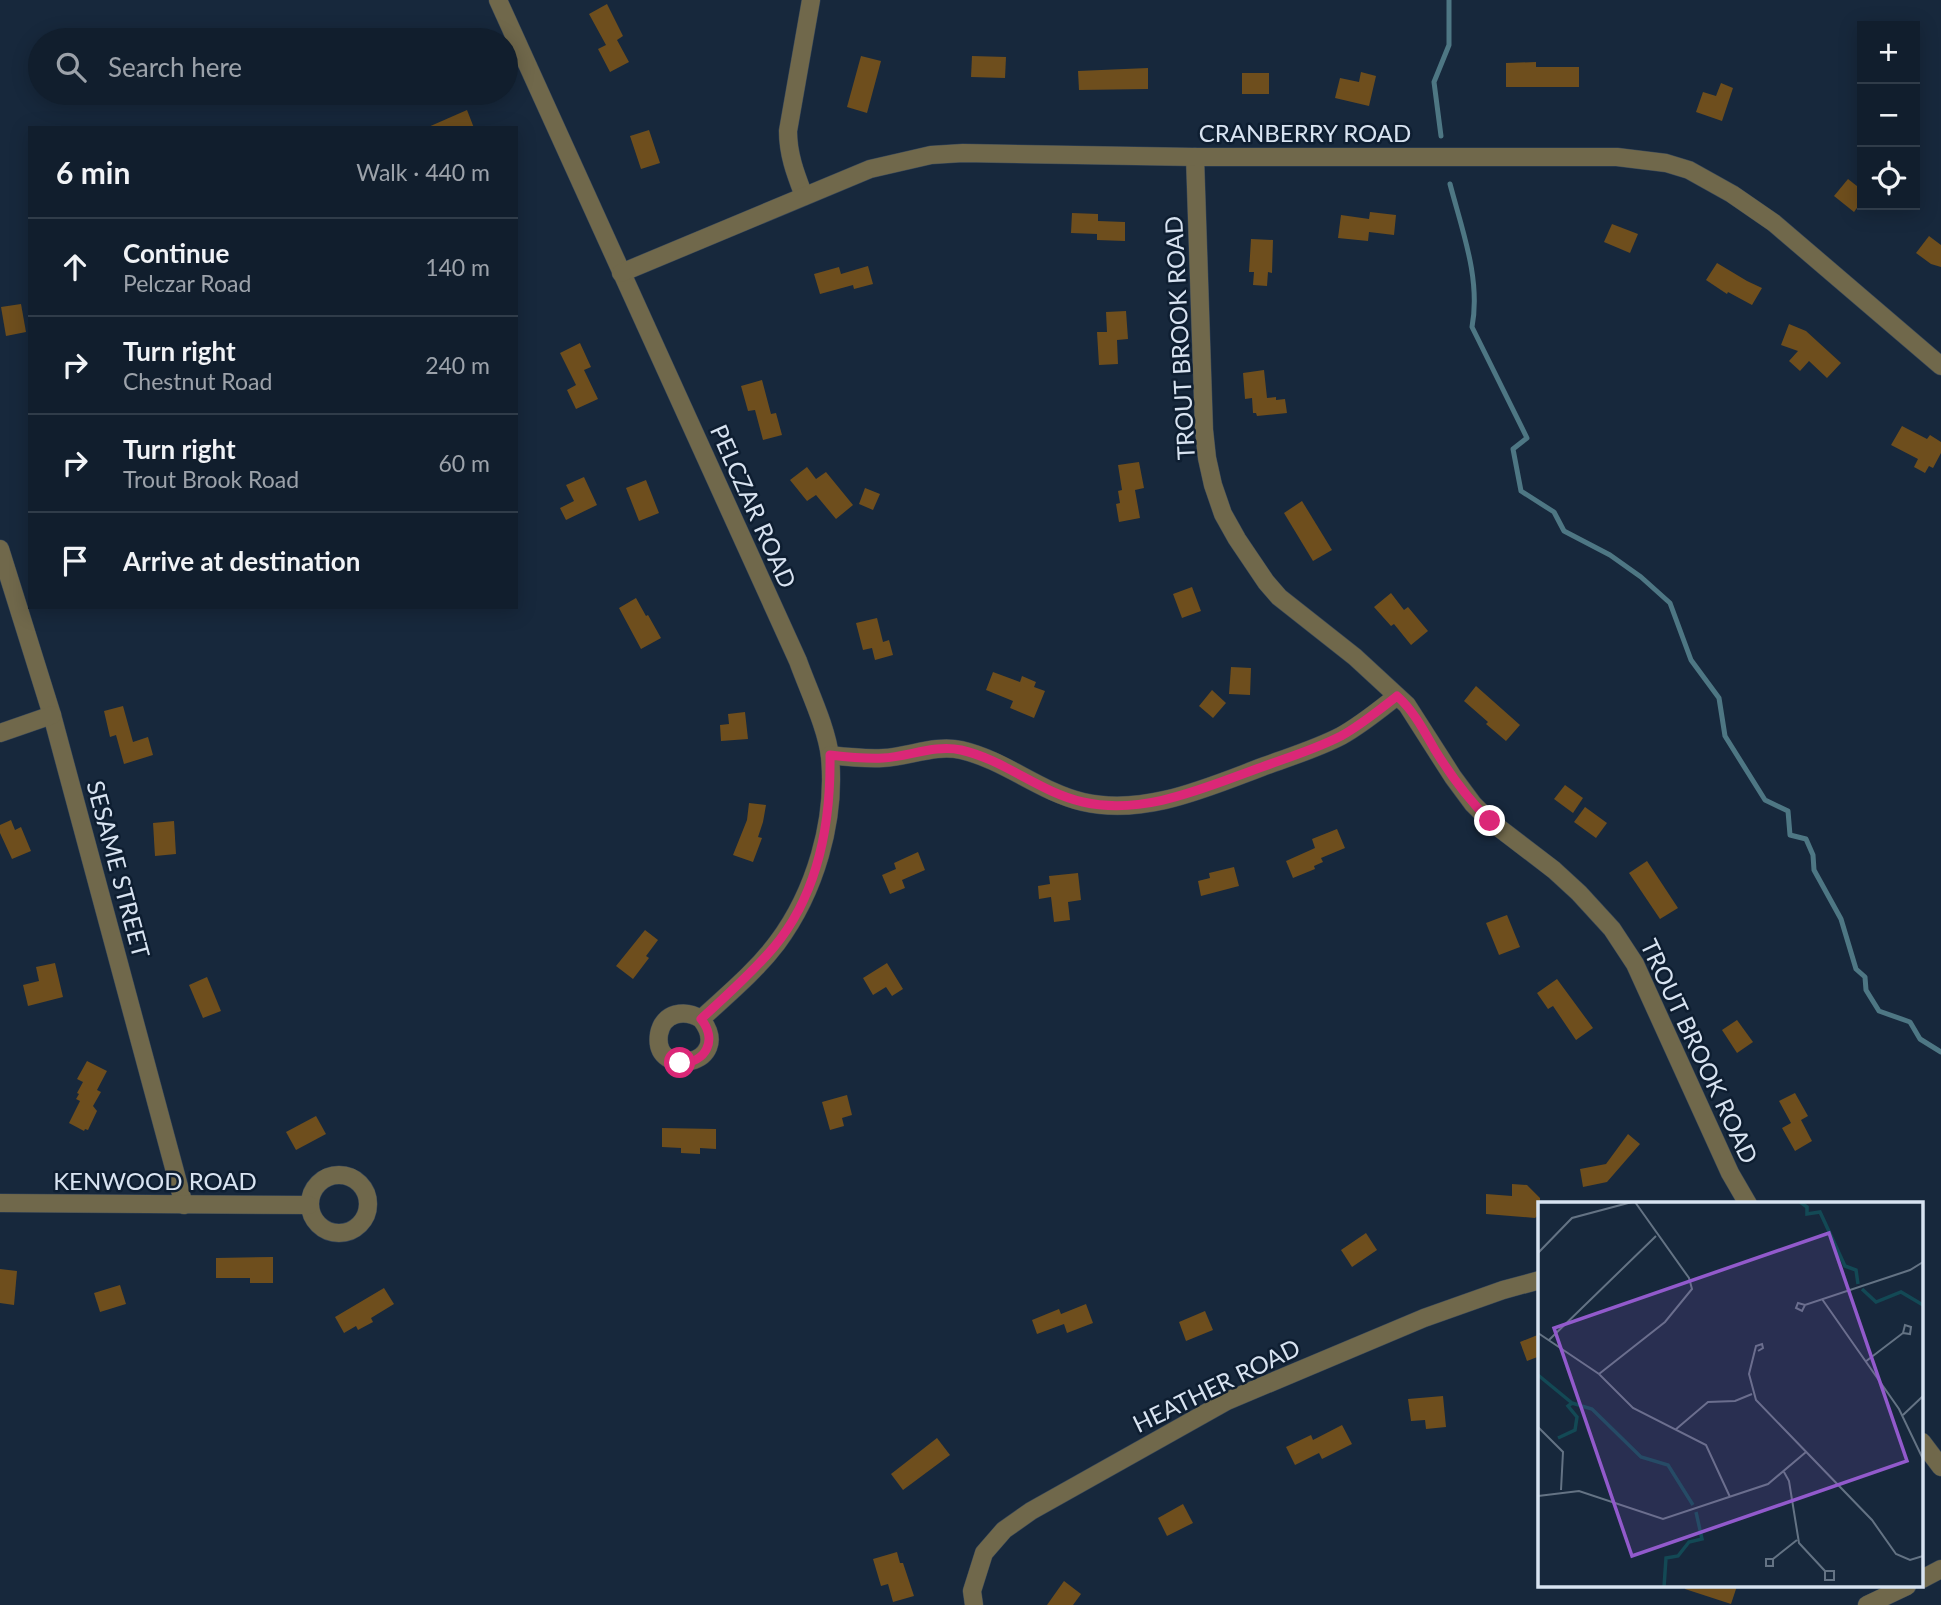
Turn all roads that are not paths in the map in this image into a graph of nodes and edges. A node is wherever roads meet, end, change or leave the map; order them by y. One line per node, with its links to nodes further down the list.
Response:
1 (498, 0): 3 (street, PELCZAR ROAD)
2 (811, 0): 6 (street)
3 (511, 28)
4 (518, 44): 7 (street, PELCZAR ROAD)
5 (1195, 157): 6 (street, CRANBERRY ROAD); 8 (street, CRANBERRY ROAD); 10 (street, TROUT BROOK ROAD)
6 (804, 197): 7 (street, CRANBERRY ROAD)
7 (621, 273): 13 (street, PELCZAR ROAD)
8 (1941, 366)
9 (0, 549): 11 (street, SESAME STREET)
10 (1397, 696): 13 (street); 15 (street, TROUT BROOK ROAD)
11 (52, 715): 12 (street); 17 (street, SESAME STREET)
12 (0, 733)
13 (830, 755): 14 (street, PELCZAR ROAD)
14 (701, 1019)
15 (1747, 1202)
16 (0, 1203): 17 (street, KENWOOD ROAD)
17 (184, 1205): 18 (street, KENWOOD ROAD)
18 (309, 1205)
19 (1538, 1281): 25 (street, HEATHER ROAD)
20 (1924, 1445): 21 (street)
21 (1941, 1468)
22 (1941, 1569): 23 (street)
23 (1924, 1578)
24 (1903, 1588): 26 (street)
25 (974, 1605)
26 (1867, 1605)

